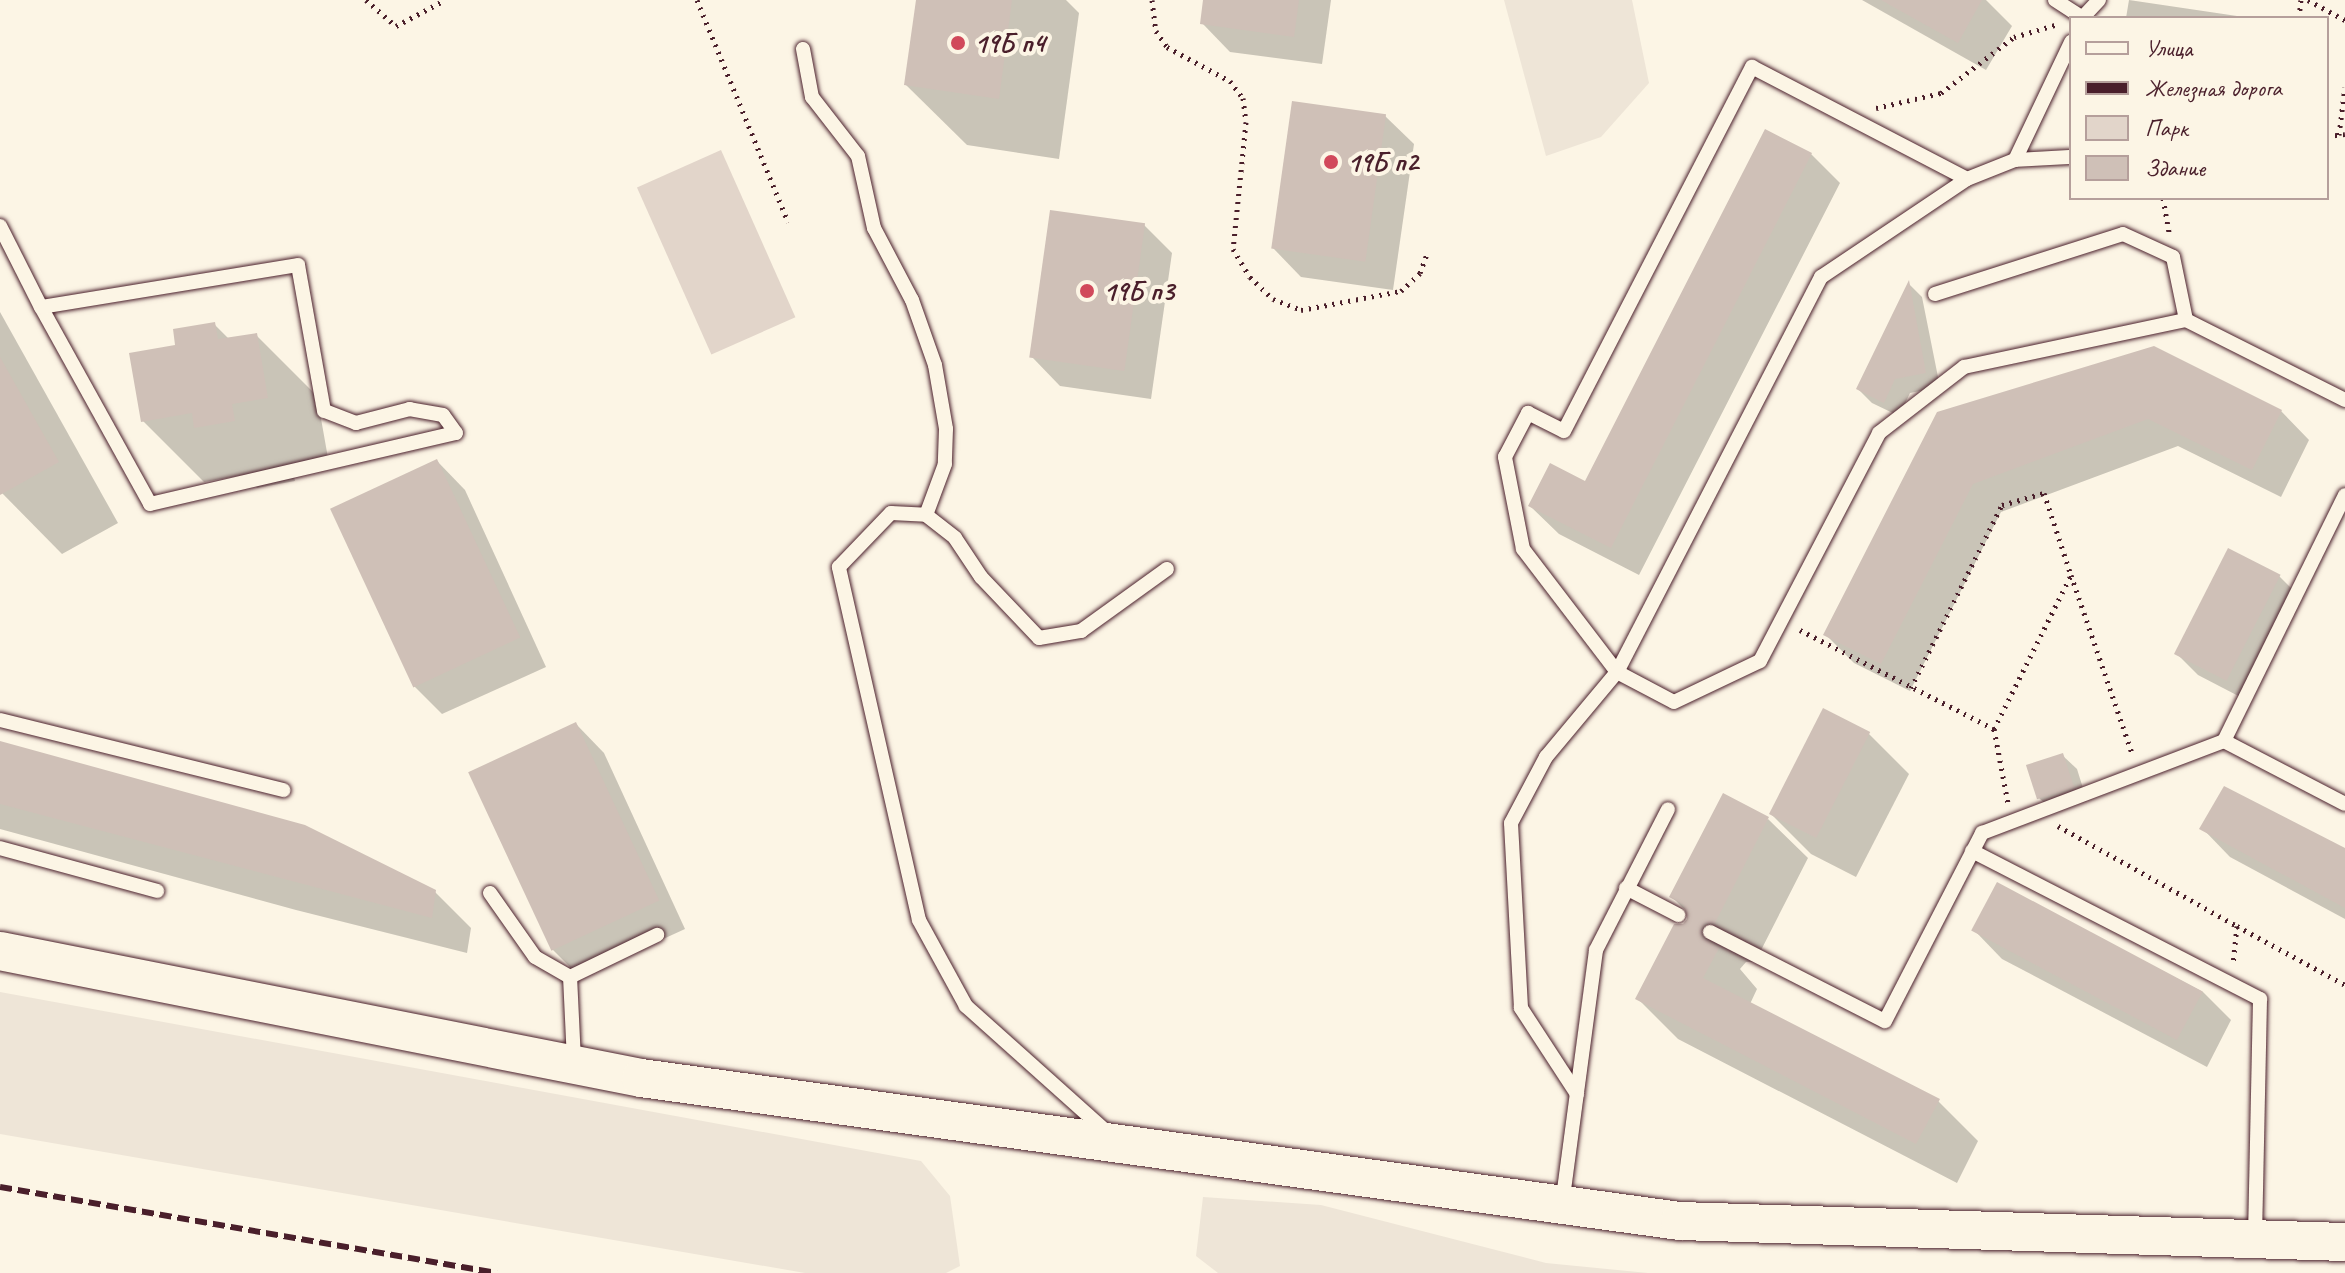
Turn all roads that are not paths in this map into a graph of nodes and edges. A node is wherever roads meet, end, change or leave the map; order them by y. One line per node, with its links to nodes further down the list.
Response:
1 (2055, 0): 3 (lane)
2 (2099, 0): 4 (lane)
3 (2081, 16)
4 (2084, 16)
5 (2069, 46): 8 (lane)
6 (803, 49): 16 (lane)
7 (2069, 157): 8 (lane)
8 (2015, 160): 9 (lane)
9 (1967, 179): 18 (lane); 18 (lane)
10 (0, 226): 12 (lane)
11 (1935, 294): 13 (lane)
12 (41, 307): 12 (lane)
13 (2186, 320): 14 (lane); 18 (lane)
14 (2345, 400)
15 (2345, 495): 20 (lane)
16 (926, 515): 17 (lane); 36 (lane)
17 (1167, 569)
18 (1617, 672): 35 (lane)
19 (0, 720): 21 (lane)
20 (2224, 741): 22 (lane); 25 (lane)
21 (283, 790)
22 (2345, 804)
23 (1668, 809): 26 (lane)
24 (0, 848): 27 (lane)
25 (1972, 851): 30 (lane); 38 (lane)
26 (1626, 888): 29 (lane); 35 (lane)
27 (157, 891)
28 (490, 893): 33 (lane)
29 (1678, 915)
30 (1710, 932)
31 (657, 935): 33 (lane)
32 (0, 951): 34 (street)
33 (570, 977): 34 (lane)
34 (574, 1065): 36 (street)
35 (1577, 1094): 37 (lane)
36 (1121, 1144): 37 (street)
37 (1562, 1205): 38 (street)
38 (2255, 1239): 39 (street)
39 (2345, 1242)

